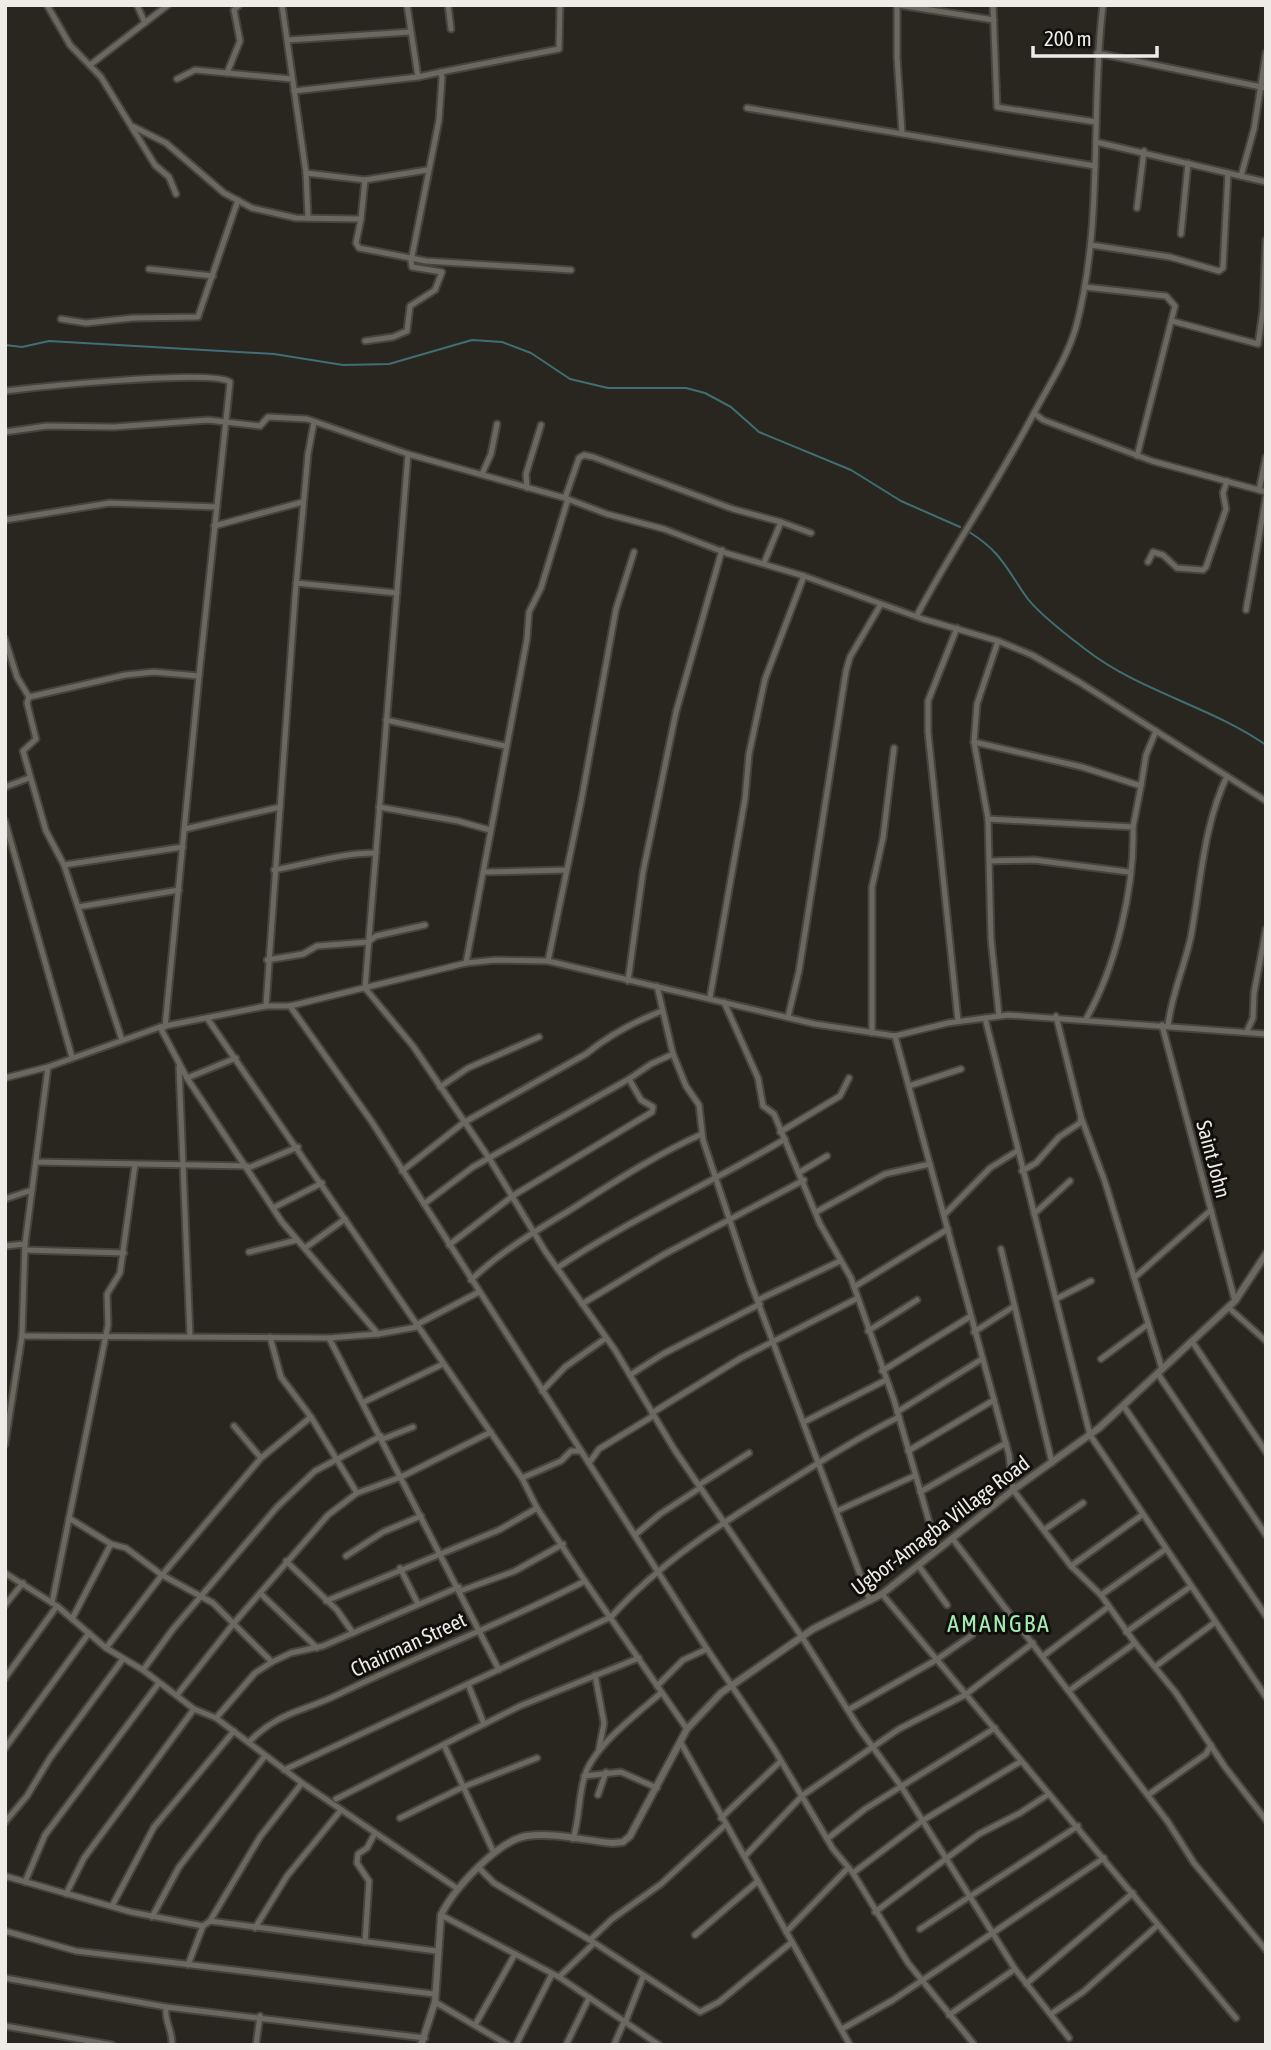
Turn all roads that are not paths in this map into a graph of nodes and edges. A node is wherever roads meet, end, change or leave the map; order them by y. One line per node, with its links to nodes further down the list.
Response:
1 (47, 5): 19 (street)
2 (137, 5): 13 (street)
3 (169, 5): 13 (street)
4 (239, 5): 21 (street)
5 (282, 5): 16 (street)
6 (407, 5): 15 (street)
7 (448, 5): 14 (street)
8 (559, 5): 20 (street)
9 (898, 5): 12 (street); 30 (street)
10 (993, 5): 12 (street)
11 (1102, 5): 17 (street)
12 (994, 20): 28 (street)
13 (145, 23): 19 (street)
14 (451, 29)
15 (410, 32): 16 (street); 22 (street)
16 (288, 40): 24 (street)
17 (1097, 53): 25 (street); 28 (street)
18 (1266, 53): 25 (street)
19 (90, 65): 29 (street)
20 (441, 72): 22 (street); 35 (street)
21 (227, 73): 23 (street); 24 (street)
22 (418, 77): 26 (street)
23 (177, 79)
24 (292, 79): 26 (street)
25 (1262, 87): 38 (street)
26 (294, 91): 36 (street)
27 (747, 108): 30 (street)
28 (1096, 122): 31 (street)
29 (132, 126): 41 (street); 42 (street)
30 (902, 133): 34 (street)
31 (1096, 142): 32 (street); 34 (street)
32 (1144, 151): 33 (street); 43 (street)
33 (1188, 163): 37 (street); 46 (street)
34 (1095, 166): 48 (street)
35 (427, 170): 39 (street); 49 (street)
36 (306, 173): 39 (street); 44 (street)
37 (1228, 173): 38 (street); 48 (street)
38 (1241, 176): 40 (street)
39 (365, 180): 45 (street)
40 (1266, 182)
41 (176, 194)
42 (238, 200): 44 (street); 52 (street)
43 (1137, 208)
44 (308, 218): 45 (street)
45 (361, 219): 49 (street)
46 (1181, 234)
47 (1266, 240): 57 (street)
48 (1090, 245): 53 (street)
49 (413, 258): 51 (street); 56 (street)
50 (149, 269): 52 (street)
51 (571, 270)
52 (213, 276): 54 (street)
53 (1085, 287): 55 (street); 60 (street)
54 (61, 319)
55 (1172, 321): 57 (street); 67 (street)
56 (365, 341)
57 (1258, 344): 58 (street)
58 (1266, 346)
59 (5, 391): 62 (street)
60 (1034, 413): 67 (street); 90 (street)
61 (314, 422): 62 (street); 66 (street); 75 (street)
62 (226, 423): 65 (street); 76 (street)
63 (497, 424): 69 (street)
64 (541, 425): 71 (street)
65 (5, 432)
66 (408, 454): 69 (street); 87 (street)
67 (1137, 456): 70 (street)
68 (1266, 457): 72 (street)
69 (482, 474): 71 (street)
70 (1227, 481): 72 (street); 83 (street)
71 (527, 488): 74 (street)
72 (1259, 490): 73 (street)
73 (1266, 494): 89 (street)
74 (567, 499): 78 (street); 81 (street); 99 (street)
75 (303, 502): 79 (street); 86 (street)
76 (216, 507): 77 (street); 79 (street)
77 (5, 520)
78 (781, 522): 80 (street); 84 (street)
79 (214, 526): 94 (street)
80 (811, 533)
81 (722, 550): 84 (street); 130 (street)
82 (634, 552): 119 (street)
83 (1148, 562)
84 (764, 563): 85 (street)
85 (804, 576): 88 (street); 133 (street)
86 (296, 583): 87 (street); 106 (street)
87 (397, 593): 96 (street)
88 (881, 604): 90 (street); 140 (street)
89 (1246, 610)
90 (917, 615): 91 (street)
91 (957, 628): 93 (street); 144 (street)
92 (5, 639): 95 (street)
93 (999, 641): 97 (street); 98 (street)
94 (199, 676): 95 (street); 111 (street)
95 (29, 697): 102 (street)
96 (386, 720): 99 (street); 107 (street)
97 (1156, 731): 101 (street); 103 (street)
98 (974, 742): 103 (street); 108 (street)
99 (505, 746): 113 (street)
100 (894, 748): 148 (street)
101 (1227, 776): 105 (street); 145 (street)
102 (29, 778): 104 (street); 117 (street)
103 (1141, 786): 110 (street)
104 (5, 787)
105 (1266, 801)
106 (280, 807): 111 (street); 118 (street)
107 (379, 807): 113 (street); 115 (street)
108 (988, 819): 110 (street); 116 (street)
109 (5, 821): 112 (street)
110 (1133, 827): 121 (street)
111 (185, 829): 114 (street)
112 (7, 830): 154 (street)
113 (490, 830): 120 (street)
114 (183, 848): 117 (street); 122 (street)
115 (376, 853): 118 (street); 126 (street)
116 (990, 861): 121 (street); 138 (street)
117 (64, 864): 123 (street)
118 (274, 870): 127 (street)
119 (566, 870): 120 (street); 128 (street)
120 (485, 872): 129 (street)
121 (1129, 872): 143 (street)
122 (179, 890): 123 (street); 146 (street)
123 (78, 907): 152 (street)
124 (425, 925): 126 (street)
125 (1266, 929): 147 (street)
126 (368, 942): 127 (street); 132 (street)
127 (267, 960): 135 (street)
128 (548, 961): 129 (street); 130 (street)
129 (466, 962): 132 (street)
130 (628, 981): 131 (street)
131 (657, 986): 133 (street); 137 (street)
132 (365, 988): 136 (street); 164 (street)
133 (710, 997): 134 (street)
134 (724, 1002): 140 (street); 167 (street)
135 (265, 1006): 136 (street); 141 (street)
136 (290, 1006): 179 (street)
137 (663, 1011): 153 (street); 166 (street)
138 (999, 1016): 139 (street); 142 (street)
139 (1056, 1016): 143 (street); 165 (street)
140 (788, 1017): 148 (street)
141 (207, 1018): 146 (street); 155 (street)
142 (985, 1018): 144 (street); 171 (street)
143 (1086, 1019): 145 (street)
144 (958, 1021): 150 (street)
145 (1165, 1025): 147 (street); 191 (street, Saint John)
146 (162, 1027): 152 (street); 156 (street)
147 (1247, 1031): 149 (street)
148 (872, 1033): 150 (street)
149 (1266, 1034)
150 (895, 1036): 163 (street)
151 (539, 1037): 164 (street)
152 (122, 1040): 154 (street)
153 (673, 1054): 162 (street); 168 (street)
154 (72, 1057): 157 (street)
155 (236, 1058): 161 (street); 170 (street)
156 (179, 1063): 161 (street); 177 (street)
157 (48, 1067): 159 (street); 174 (street)
158 (961, 1069): 163 (street)
159 (5, 1077)
160 (849, 1077): 167 (street)
161 (187, 1078): 178 (street)
162 (629, 1079): 173 (street); 187 (street)
163 (909, 1086): 175 (street)
164 (440, 1087): 166 (street)
165 (1081, 1117): 180 (street); 210 (street)
166 (463, 1123): 173 (street); 179 (street)
167 (780, 1132): 169 (street)
168 (702, 1134): 182 (street); 198 (street)
169 (785, 1139): 181 (street); 182 (street)
170 (298, 1147): 178 (street); 185 (street)
171 (1017, 1150): 180 (street); 194 (street)
172 (828, 1156): 181 (street)
173 (489, 1158): 187 (street); 189 (street)
174 (36, 1162): 176 (street); 186 (street)
175 (930, 1164): 192 (street); 194 (street)
176 (135, 1165): 177 (street); 206 (street)
177 (182, 1165): 178 (street); 231 (street)
178 (247, 1167): 190 (street)
179 (402, 1171): 189 (street)
180 (1022, 1171): 193 (street)
181 (800, 1172): 183 (street)
182 (717, 1178): 196 (street); 209 (street)
183 (804, 1180): 192 (street); 196 (street)
184 (1070, 1181): 193 (street)
185 (322, 1184): 190 (street); 195 (street)
186 (32, 1189): 188 (street); 202 (street)
187 (514, 1195): 198 (street); 200 (street)
188 (5, 1199)
189 (424, 1204): 200 (street)
190 (273, 1208): 199 (street)
191 (1211, 1210): 210 (street); 218 (street, Saint John)
192 (816, 1212): 208 (street)
193 (1034, 1213): 215 (street)
194 (944, 1214): 197 (street)
195 (345, 1219): 203 (street); 225 (street)
196 (733, 1220): 219 (street); 220 (street)
197 (948, 1229): 213 (street); 223 (street)
198 (536, 1232): 209 (street); 211 (street)
199 (297, 1240): 203 (street); 205 (street)
200 (449, 1245): 211 (street)
201 (5, 1247): 202 (street)
202 (25, 1247): 206 (street); 229 (street)
203 (305, 1248): 228 (street)
204 (1000, 1249): 221 (street)
205 (249, 1252)
206 (124, 1253): 230 (street)
207 (1266, 1255): 218 (street, Ugbor-Amagba Village Road)
208 (840, 1261): 213 (street); 219 (street)
209 (558, 1268): 220 (street)
210 (1134, 1278): 224 (street)
211 (471, 1280): 214 (street)
212 (1091, 1281): 215 (street)
213 (853, 1287): 216 (street)
214 (479, 1292): 225 (street); 245 (street)
215 (1058, 1298): 256 (street)
216 (856, 1299): 226 (street); 236 (street)
217 (918, 1300): 226 (street)
218 (1236, 1301): 222 (street, Ugbor-Amagba Village Road)
219 (759, 1302): 236 (street); 243 (street)
220 (582, 1304): 234 (street)
221 (1013, 1307): 227 (street); 268 (street)
222 (1229, 1308): 235 (street); 237 (street, Ugbor-Amagba Village Road)
223 (971, 1316): 227 (street); 241 (street)
224 (1147, 1325): 239 (street); 242 (street)
225 (417, 1326): 228 (street); 240 (street)
226 (868, 1331): 241 (street)
227 (974, 1332): 238 (street)
228 (378, 1334): 233 (street)
229 (22, 1336): 230 (street); 259 (street)
230 (105, 1336): 231 (street); 281 (street)
231 (190, 1336): 232 (street)
232 (270, 1337): 233 (street); 251 (street)
233 (329, 1338): 247 (street)
234 (606, 1338): 243 (street); 245 (street)
235 (1266, 1341)
236 (775, 1342): 250 (street); 252 (street)
237 (1193, 1343): 242 (street, Ugbor-Amagba Village Road); 262 (street)
238 (982, 1359): 246 (street); 249 (street)
239 (1101, 1359)
240 (443, 1364): 247 (street); 255 (street)
241 (882, 1371): 244 (street)
242 (1160, 1372): 248 (street, Ugbor-Amagba Village Road); 285 (street)
243 (630, 1375): 250 (street)
244 (886, 1380): 249 (street); 252 (street)
245 (542, 1391): 260 (street)
246 (994, 1400): 258 (street); 261 (street)
247 (364, 1402): 257 (street)
248 (1125, 1408): 256 (street, Ugbor-Amagba Village Road); 315 (street)
249 (898, 1414): 261 (street); 266 (street)
250 (652, 1415): 267 (street); 272 (street)
251 (311, 1417): 264 (street); 265 (street)
252 (804, 1422): 266 (street)
253 (234, 1426): 264 (street)
254 (414, 1427): 257 (street)
255 (491, 1432): 270 (street); 271 (street)
256 (1090, 1434): 268 (street, Ugbor-Amagba Village Road); 279 (street)
257 (382, 1438): 265 (street); 270 (street)
258 (1006, 1443): 273 (street); 274 (street)
259 (5, 1444)
260 (581, 1451): 267 (street); 271 (street)
261 (908, 1451): 269 (street)
262 (1266, 1452)
263 (749, 1454): 272 (street)
264 (261, 1458): 299 (street)
265 (337, 1458): 275 (street); 307 (street)
266 (819, 1462): 278 (street); 282 (street)
267 (589, 1463): 284 (street)
268 (1052, 1464): 273 (street, Ugbor-Amagba Village Road)
269 (914, 1476): 274 (street); 278 (street)
270 (401, 1477): 275 (street); 280 (street)
271 (522, 1478): 277 (street)
272 (699, 1486): 282 (street); 284 (street)
273 (1013, 1490): 283 (street); 286 (street, Ugbor-Amagba Village Road)
274 (920, 1492): 289 (street)
275 (357, 1493): 293 (street)
276 (1083, 1503): 283 (street)
277 (537, 1508): 288 (street); 291 (street)
278 (837, 1511): 309 (street)
279 (1142, 1515): 290 (street); 295 (street)
280 (421, 1516): 291 (street); 292 (street)
281 (69, 1518): 287 (street); 310 (street)
282 (725, 1521): 297 (street); 325 (street)
283 (1044, 1530): 295 (street)
284 (635, 1535): 297 (street)
285 (1266, 1535)
286 (953, 1538): 289 (street, Ugbor-Amagba Village Road); 326 (street)
287 (111, 1544): 299 (street); 317 (street)
288 (563, 1544): 300 (street); 303 (street)
289 (937, 1549): 294 (street, Ugbor-Amagba Village Road)
290 (1166, 1549): 302 (street); 306 (street)
291 (440, 1552): 296 (street); 303 (street)
292 (346, 1556)
293 (286, 1560): 304 (street); 308 (street)
294 (918, 1565): 305 (street, Ugbor-Amagba Village Road); 313 (street)
295 (1070, 1566): 306 (street)
296 (400, 1568): 308 (street); 311 (street)
297 (658, 1571): 316 (street); 330 (street)
298 (5, 1573): 301 (street)
299 (162, 1575): 307 (street); 328 (street)
300 (585, 1581): 316 (street); 320 (street, Chairman Street)
301 (23, 1583): 310 (street); 312 (street)
302 (1190, 1587): 319 (street); 321 (street)
303 (459, 1589): 311 (street); 320 (street)
304 (260, 1593): 318 (street); 329 (street)
305 (883, 1594): 309 (street, Ugbor-Amagba Village Road); 334 (street)
306 (1101, 1595): 314 (street)
307 (201, 1596): 318 (street); 337 (street)
308 (326, 1601): 323 (street)
309 (870, 1601): 325 (street, Ugbor-Amagba Village Road)
310 (55, 1604): 317 (street); 340 (street)
311 (418, 1604): 323 (street)
312 (5, 1605)
313 (947, 1605)
314 (1108, 1607): 321 (street); 331 (street)
315 (1266, 1616)
316 (611, 1617): 332 (street); 338 (street)
317 (72, 1619): 322 (street)
318 (234, 1623): 335 (street); 347 (street)
319 (1214, 1623): 336 (street); 349 (street)
320 (479, 1629): 338 (street); 357 (street, Chairman Street)
321 (1126, 1632): 327 (street)
322 (89, 1633): 328 (street); 361 (street)
323 (353, 1633): 329 (street)
324 (972, 1635): 334 (street)
325 (802, 1637): 344 (street, Ugbor-Amagba Village Road); 351 (street)
326 (1033, 1643): 331 (street); 348 (street)
327 (1135, 1643): 336 (street); 345 (street)
328 (106, 1648): 333 (street)
329 (317, 1648): 335 (street)
330 (706, 1649): 343 (street); 344 (street)
331 (1043, 1656): 345 (street)
332 (639, 1658): 339 (street); 343 (street)
333 (123, 1660): 337 (street); 385 (street)
334 (936, 1660): 348 (street); 351 (street)
335 (272, 1662): 352 (street)
336 (1156, 1666): 360 (street)
337 (143, 1670): 341 (street)
338 (499, 1670): 342 (street)
339 (595, 1675): 353 (street); 363 (street)
340 (5, 1678)
341 (159, 1683): 347 (street); 399 (street)
342 (468, 1684): 353 (street); 368 (street)
343 (657, 1686): 346 (street)
344 (732, 1688): 354 (street, Ugbor-Amagba Village Road); 366 (street)
345 (1070, 1690): 378 (street)
346 (661, 1693): 354 (street); 363 (street)
347 (177, 1695): 350 (street)
348 (965, 1695): 355 (street); 362 (street)
349 (1266, 1697)
350 (194, 1710): 352 (street); 402 (street)
351 (848, 1710): 362 (street)
352 (216, 1718): 356 (street)
353 (484, 1724): 359 (street)
354 (687, 1728): 358 (street, Ugbor-Amagba Village Road)
355 (995, 1728): 367 (street); 372 (street)
356 (234, 1731): 357 (street); 404 (street)
357 (250, 1742): 364 (street)
358 (681, 1743): 374 (street, Ugbor-Amagba Village Road); 382 (street)
359 (444, 1745): 373 (street); 379 (street)
360 (1211, 1745): 378 (street); 383 (street)
361 (5, 1748)
362 (873, 1749): 372 (street); 377 (street)
363 (597, 1755): 369 (street); 370 (street)
364 (265, 1756): 368 (street); 407 (street)
365 (537, 1758): 373 (street)
366 (781, 1761): 377 (street); 382 (street)
367 (1020, 1762): 375 (street); 384 (street)
368 (284, 1770): 371 (street)
369 (604, 1773): 370 (street); 374 (street); 376 (street)
370 (584, 1776): 389 (street)
371 (302, 1783): 380 (street); 408 (street)
372 (901, 1786): 384 (street); 390 (street)
373 (463, 1787): 381 (street); 391 (street)
374 (657, 1788): 389 (street, Ugbor-Amagba Village Road)
375 (1049, 1794): 387 (street); 394 (street)
376 (598, 1795)
377 (803, 1795): 390 (street); 392 (street)
378 (1148, 1795): 420 (street)
379 (335, 1799)
380 (341, 1810): 388 (street); 411 (street)
381 (400, 1818)
382 (721, 1818): 386 (street)
383 (1266, 1820)
384 (922, 1821): 394 (street); 396 (street)
385 (5, 1822)
386 (724, 1826): 392 (street); 418 (street)
387 (1078, 1826): 393 (street); 403 (street)
388 (374, 1833): 400 (street); 417 (street)
389 (573, 1839): 391 (street, Ugbor-Amagba Village Road)
390 (827, 1839): 396 (street)
391 (494, 1853): 395 (street, Ugbor-Amagba Village Road)
392 (745, 1856): 398 (street)
393 (1104, 1858): 401 (street); 415 (street)
394 (946, 1861): 403 (street); 405 (street)
395 (478, 1868): 400 (street, Ugbor-Amagba Village Road); 418 (street)
396 (851, 1871): 405 (street); 414 (street)
397 (5, 1876): 399 (street)
398 (758, 1881): 414 (street); 416 (street)
399 (25, 1882): 402 (street)
400 (458, 1889): 406 (street, Ugbor-Amagba Village Road)
401 (1133, 1893): 409 (street); 430 (street)
402 (66, 1894): 404 (street)
403 (971, 1896): 412 (street); 415 (street)
404 (112, 1906): 407 (street)
405 (875, 1912): 429 (street)
406 (441, 1915): 421 (street, Ugbor-Amagba Village Road); 422 (street)
407 (152, 1917): 410 (street)
408 (209, 1921): 410 (street); 411 (street)
409 (1158, 1925): 435 (street); 438 (street)
410 (203, 1926): 423 (street)
411 (255, 1928): 417 (street)
412 (920, 1929)
413 (5, 1931): 423 (street)
414 (786, 1932): 419 (street)
415 (991, 1932): 424 (street); 429 (street)
416 (695, 1935)
417 (365, 1942): 421 (street)
418 (592, 1942): 426 (street); 427 (street)
419 (792, 1942): 427 (street); 442 (street)
420 (1266, 1950)
421 (436, 1951): 431 (street, Ugbor-Amagba Village Road)
422 (515, 1954): 425 (street); 440 (street)
423 (188, 1965): 431 (street)
424 (1015, 1969): 430 (street); 436 (street)
425 (552, 1974): 426 (street); 451 (street)
426 (559, 1977): 432 (street)
427 (643, 1977): 439 (street)
428 (5, 1978): 434 (street)
429 (922, 1978): 436 (street); 442 (street)
430 (1026, 1984): 435 (street)
431 (434, 1994): 433 (street, Ugbor-Amagba Village Road)
432 (589, 1998): 439 (street); 452 (street)
433 (435, 2002): 440 (street); 444 (street, Ugbor-Amagba Village Road)
434 (166, 2007): 437 (street); 448 (street)
435 (1051, 2014): 443 (street)
436 (949, 2015): 446 (street)
437 (260, 2016): 444 (street); 449 (street)
438 (1236, 2018)
439 (624, 2022): 453 (street); 454 (street)
440 (475, 2025): 450 (street)
441 (5, 2026): 445 (street)
442 (842, 2029): 455 (street)
443 (1069, 2038)
444 (423, 2041)
445 (80, 2042): 447 (street)
446 (973, 2043)
447 (112, 2045)
448 (172, 2045)
449 (256, 2045)
450 (508, 2045)
451 (516, 2045)
452 (566, 2045)
453 (614, 2045)
454 (659, 2045)
455 (850, 2045)

